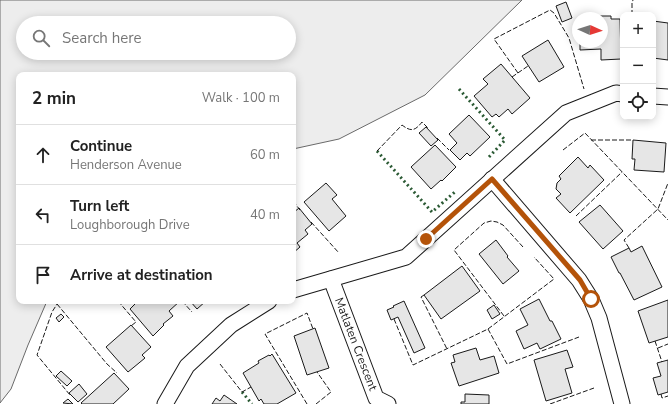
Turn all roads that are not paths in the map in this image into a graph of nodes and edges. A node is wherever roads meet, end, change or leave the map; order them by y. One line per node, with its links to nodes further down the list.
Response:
1 (620, 94): 4 (street)
2 (656, 96): 3 (street)
3 (668, 97)
4 (492, 179): 5 (street); 10 (street)
5 (331, 279): 6 (street); 9 (street, Matlaten Crescent)
6 (296, 289)
7 (264, 304): 8 (street)
8 (165, 404)
9 (388, 404)
10 (622, 404)

